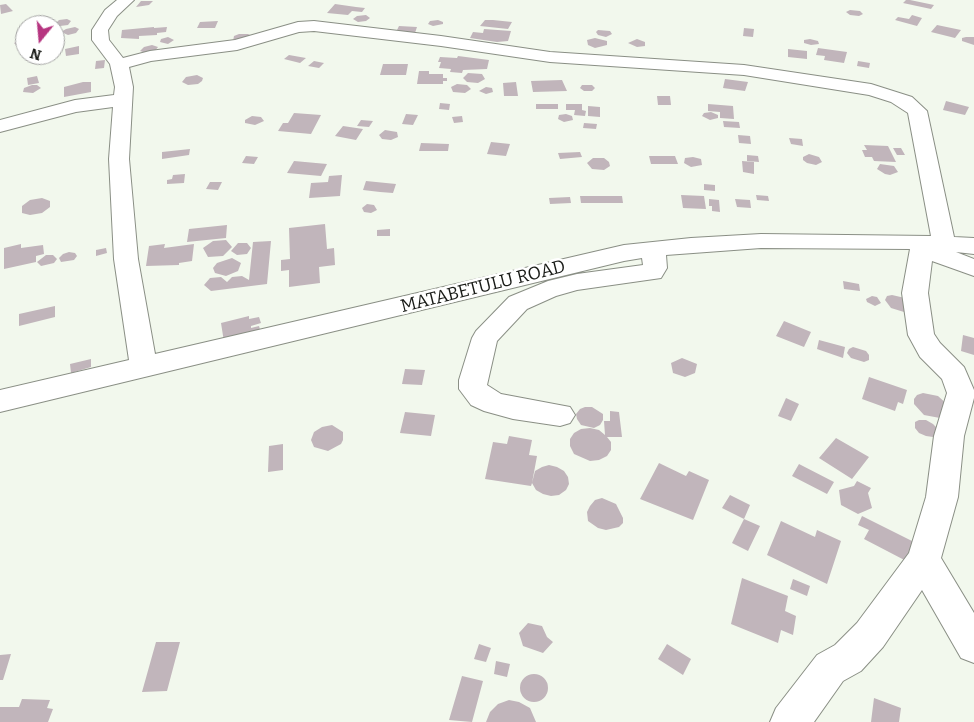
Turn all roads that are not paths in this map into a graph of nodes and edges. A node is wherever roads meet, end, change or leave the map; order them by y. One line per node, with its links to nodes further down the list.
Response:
1 (126, 0): 2 (street)
2 (119, 64): 3 (street); 5 (street)
3 (123, 100): 4 (street); 9 (street)
4 (0, 126)
5 (925, 245): 6 (street, MATABETULU ROAD); 7 (street, MATABETULU ROAD); 8 (street); 12 (street)
6 (974, 246)
7 (654, 249): 9 (street, MATABETULU ROAD); 11 (street)
8 (974, 268)
9 (144, 368): 10 (street, MATABETULU ROAD)
10 (0, 401)
11 (560, 415)
12 (924, 560): 13 (street); 14 (street)
13 (974, 645)
14 (790, 722)

